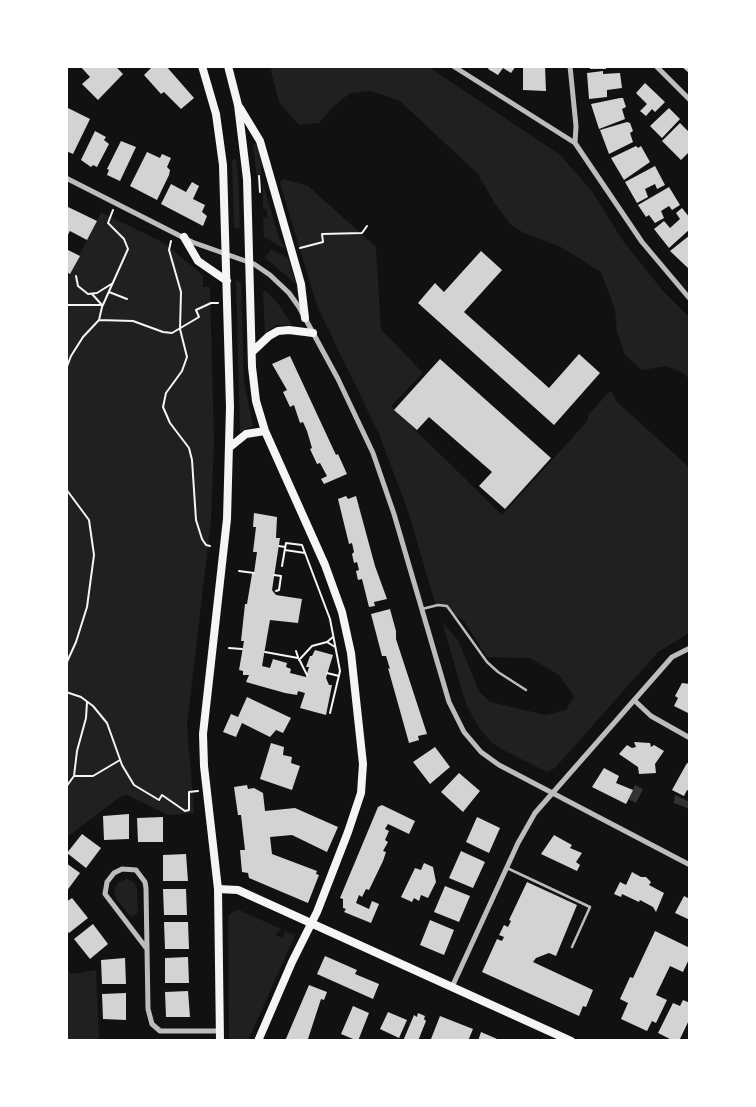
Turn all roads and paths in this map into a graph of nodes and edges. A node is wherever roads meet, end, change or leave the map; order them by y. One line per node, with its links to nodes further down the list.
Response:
1 (202, 66): 15 (main road)
2 (228, 66): 7 (main road)
3 (453, 66): 8 (street)
4 (570, 66): 8 (street)
5 (656, 66): 6 (street)
6 (690, 100)
7 (238, 104): 16 (main road); 27 (main road)
8 (575, 144): 23 (street)
9 (66, 178): 12 (street)
10 (111, 215): 19 (path)
11 (367, 226): 14 (path)
12 (184, 237): 15 (street); 18 (main road)
13 (169, 245): 29 (path)
14 (298, 249)
15 (226, 255): 16 (street); 18 (main road)
16 (249, 262): 27 (street); 31 (main road)
17 (76, 276): 21 (path)
18 (227, 281): 34 (main road)
19 (113, 283): 20 (path); 21 (path)
20 (109, 292): 22 (path); 26 (path)
21 (92, 294): 26 (path)
22 (127, 299)
23 (690, 299)
24 (213, 303): 29 (path)
25 (66, 305): 26 (path)
26 (103, 305): 28 (path)
27 (305, 318): 30 (street)
28 (99, 320): 29 (path); 32 (path)
29 (180, 329): 36 (path)
30 (313, 333): 31 (main road); 45 (street)
31 (252, 352): 33 (main road)
32 (66, 369)
33 (265, 431): 34 (main road); 73 (main road)
34 (230, 447): 72 (main road)
35 (66, 488): 55 (path)
36 (210, 546)
37 (279, 546): 38 (path)
38 (285, 549): 39 (path); 39 (path); 40 (path)
39 (306, 553): 46 (path)
40 (282, 566)
41 (240, 571): 42 (path)
42 (254, 573)
43 (274, 575): 44 (path)
44 (276, 591)
45 (422, 609): 59 (lane); 69 (street)
46 (333, 637): 47 (path); 48 (path)
47 (327, 642): 48 (path); 54 (path)
48 (335, 647): 58 (path)
49 (229, 648): 51 (path)
50 (690, 648): 61 (street)
51 (242, 649)
52 (296, 651): 54 (path)
53 (264, 652): 54 (path)
54 (299, 659): 57 (path)
55 (66, 664)
56 (327, 673): 58 (path)
57 (307, 675)
58 (339, 676): 63 (path)
59 (526, 690)
60 (66, 692): 62 (path)
61 (634, 700): 64 (street); 69 (street)
62 (87, 702): 65 (path); 66 (path)
63 (330, 713)
64 (690, 738)
65 (120, 760): 66 (path); 68 (path)
66 (74, 776): 67 (path)
67 (66, 787)
68 (194, 792)
69 (551, 793): 70 (street); 71 (street)
70 (690, 865)
71 (507, 868): 74 (lane); 76 (street)
72 (218, 888): 73 (main road); 77 (main road)
73 (312, 923): 76 (main road); 79 (main road)
74 (572, 947)
75 (147, 949): 75 (street); 77 (street)
76 (452, 987): 80 (main road)
77 (220, 1031): 78 (main road)
78 (220, 1041)
79 (258, 1041)
80 (571, 1041)

